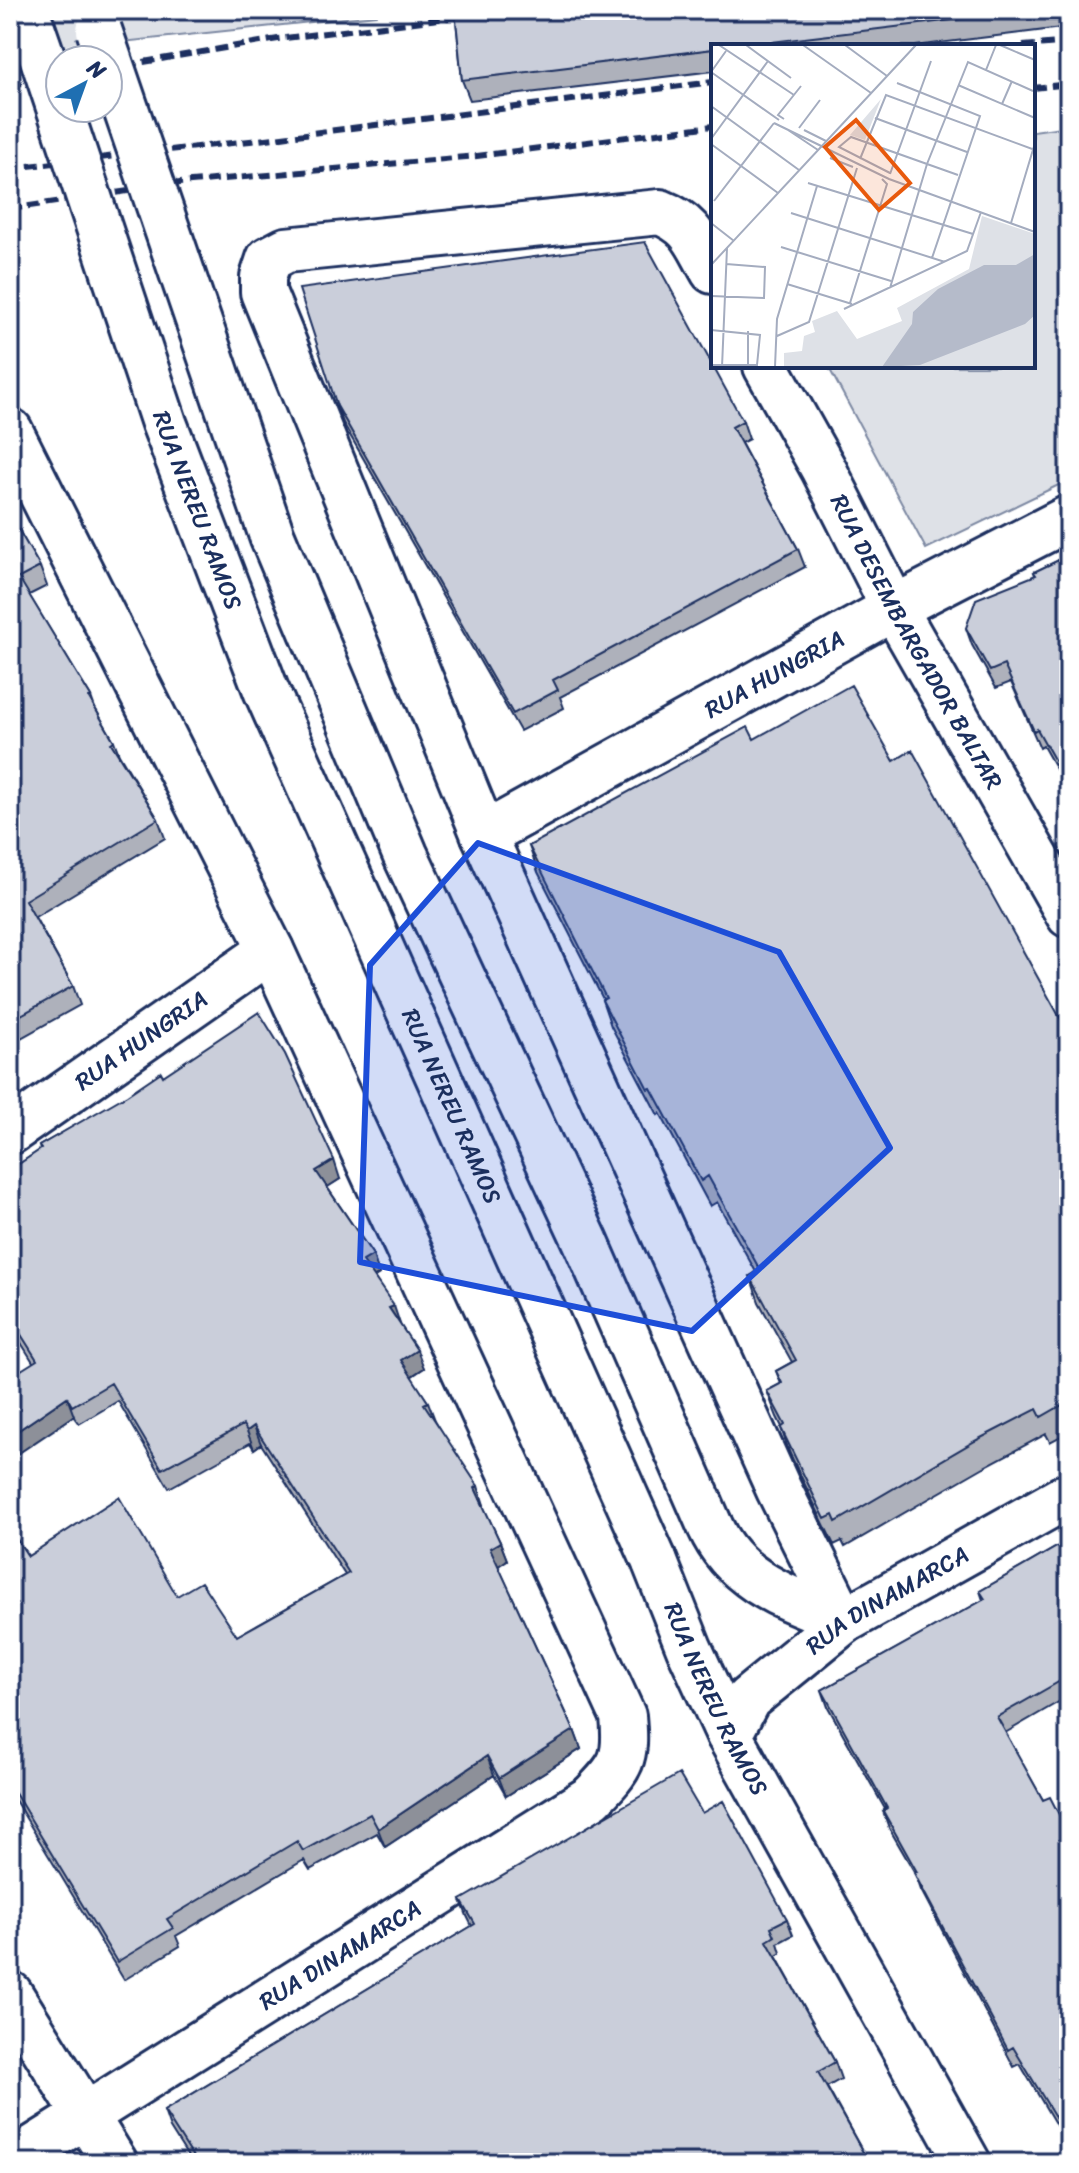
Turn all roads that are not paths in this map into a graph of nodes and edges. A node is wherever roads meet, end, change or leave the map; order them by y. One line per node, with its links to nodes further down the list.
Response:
1 (26, 10): 14 (street, RUA NEREU RAMOS, bridge)
2 (92, 10): 13 (street, bridge)
3 (711, 267): 8 (street)
4 (767, 368): 7 (street, RUA DESEMBARGADOR BALTAR)
5 (10, 431): 10 (street)
6 (1069, 518): 7 (street, RUA HUNGRIA)
7 (894, 608): 8 (street, RUA HUNGRIA); 9 (street, RUA DESEMBARGADOR BALTAR)
8 (484, 835): 13 (street)
9 (1069, 915)
10 (271, 950): 11 (street, RUA HUNGRIA); 16 (street, RUA DINAMARCA)
11 (10, 1132)
12 (1069, 1495): 13 (street, RUA DINAMARCA)
13 (844, 1621): 14 (street, RUA DINAMARCA)
14 (729, 1735): 19 (street, RUA NEREU RAMOS)
15 (10, 1994): 16 (street)
16 (85, 2114): 17 (street, RUA DINAMARCA); 18 (street)
17 (10, 2163)
18 (115, 2163)
19 (968, 2163)

